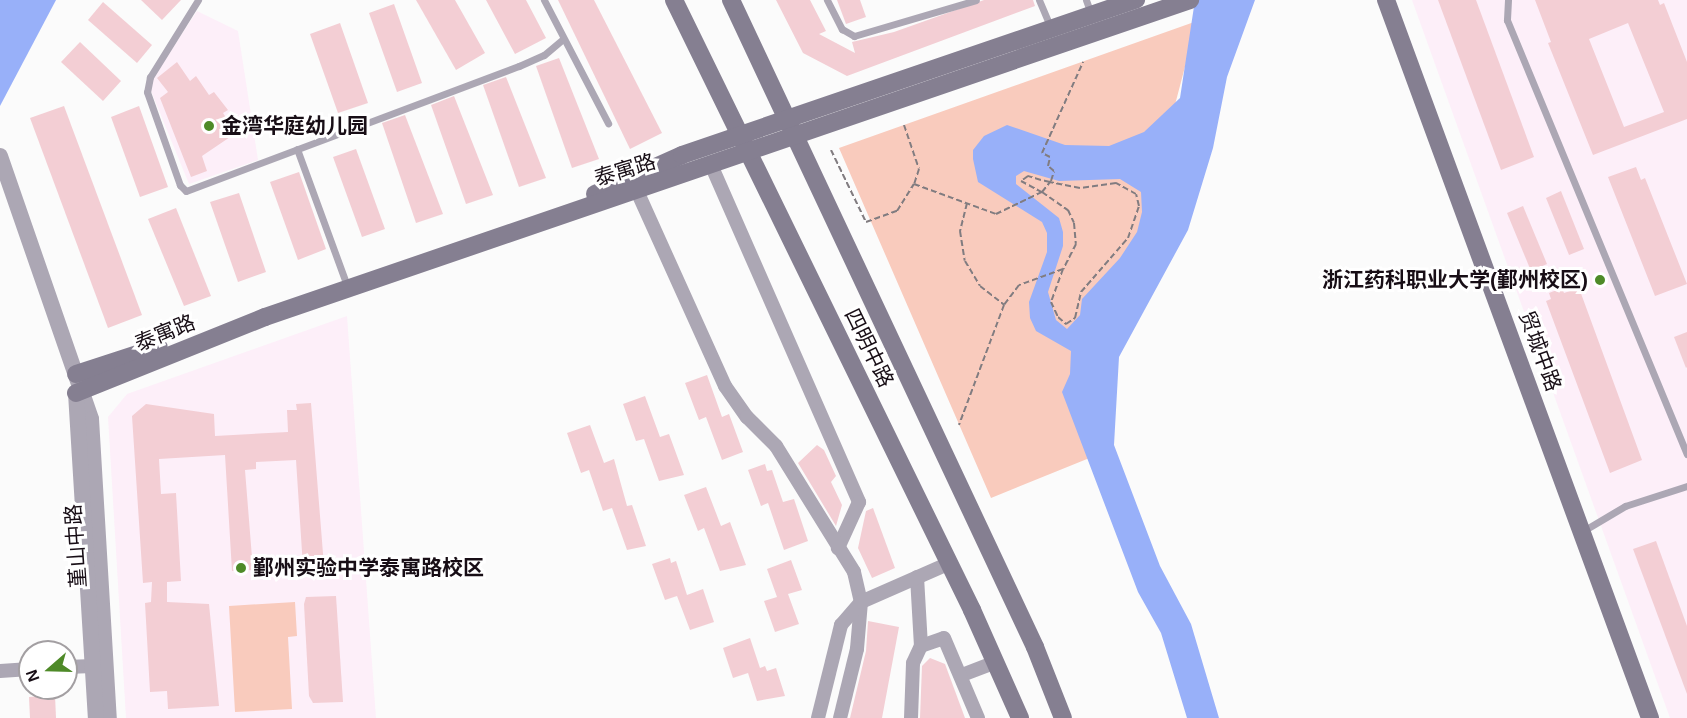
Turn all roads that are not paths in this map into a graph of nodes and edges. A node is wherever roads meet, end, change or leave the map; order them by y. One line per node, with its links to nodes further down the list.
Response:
1 (198, 0): 21 (lane)
2 (543, 0): 15 (lane)
3 (674, 0): 19 (main road, 四明中路)
4 (731, 0): 17 (main road, 四明中路)
5 (827, 0): 6 (lane)
6 (975, 0)
7 (1039, 0): 13 (lane)
8 (1136, 0): 12 (main road, 泰寓路)
9 (1386, 0): 30 (main road, 贸城中路)
10 (1508, 0): 28 (lane)
11 (1188, 1): 14 (main road, 泰寓路)
12 (1088, 8): 13 (main road, 泰寓路); 14 (lane)
13 (1051, 29): 16 (lane); 17 (main road, 泰寓路)
14 (1098, 33): 16 (main road, 泰寓路)
15 (563, 39): 18 (lane); 21 (lane)
16 (1058, 46): 20 (main road, 泰寓路)
17 (788, 118): 19 (main road, 泰寓路); 20 (main road, 四明中路)
18 (608, 123)
19 (739, 135): 22 (main road, 四明中路); 26 (main road, 泰寓路)
20 (797, 137): 22 (main road, 泰寓路); 49 (main road, 四明中路)
21 (297, 149): 26 (lane)
22 (749, 154): 24 (main road, 泰寓路); 32 (main road, 四明中路)
23 (0, 156): 27 (street, 堇山中路)
24 (711, 166): 25 (main road, 泰寓路); 31 (street)
25 (637, 191): 27 (main road, 泰寓路); 31 (street)
26 (345, 280): 27 (main road, 泰寓路)
27 (78, 386): 37 (street, 堇山中路); 43 (street, 堇山中路)
28 (1687, 454)
29 (1687, 486): 30 (lane)
30 (1582, 532): 50 (main road, 贸城中路)
31 (838, 548): 34 (street)
32 (950, 563): 33 (street); 36 (main road, 四明中路)
33 (917, 577): 34 (street); 35 (street)
34 (861, 602): 44 (street); 45 (street)
35 (921, 646): 41 (street); 46 (street)
36 (996, 662): 41 (street); 48 (main road, 四明中路)
37 (93, 666): 38 (street); 42 (street, 堇山中路)
38 (78, 667)
39 (18, 670): 40 (street)
40 (0, 671)
41 (962, 675): 47 (street)
42 (96, 718)
43 (109, 718)
44 (818, 718)
45 (840, 718)
46 (911, 718)
47 (978, 718)
48 (1020, 718)
49 (1063, 718)
50 (1650, 718)

